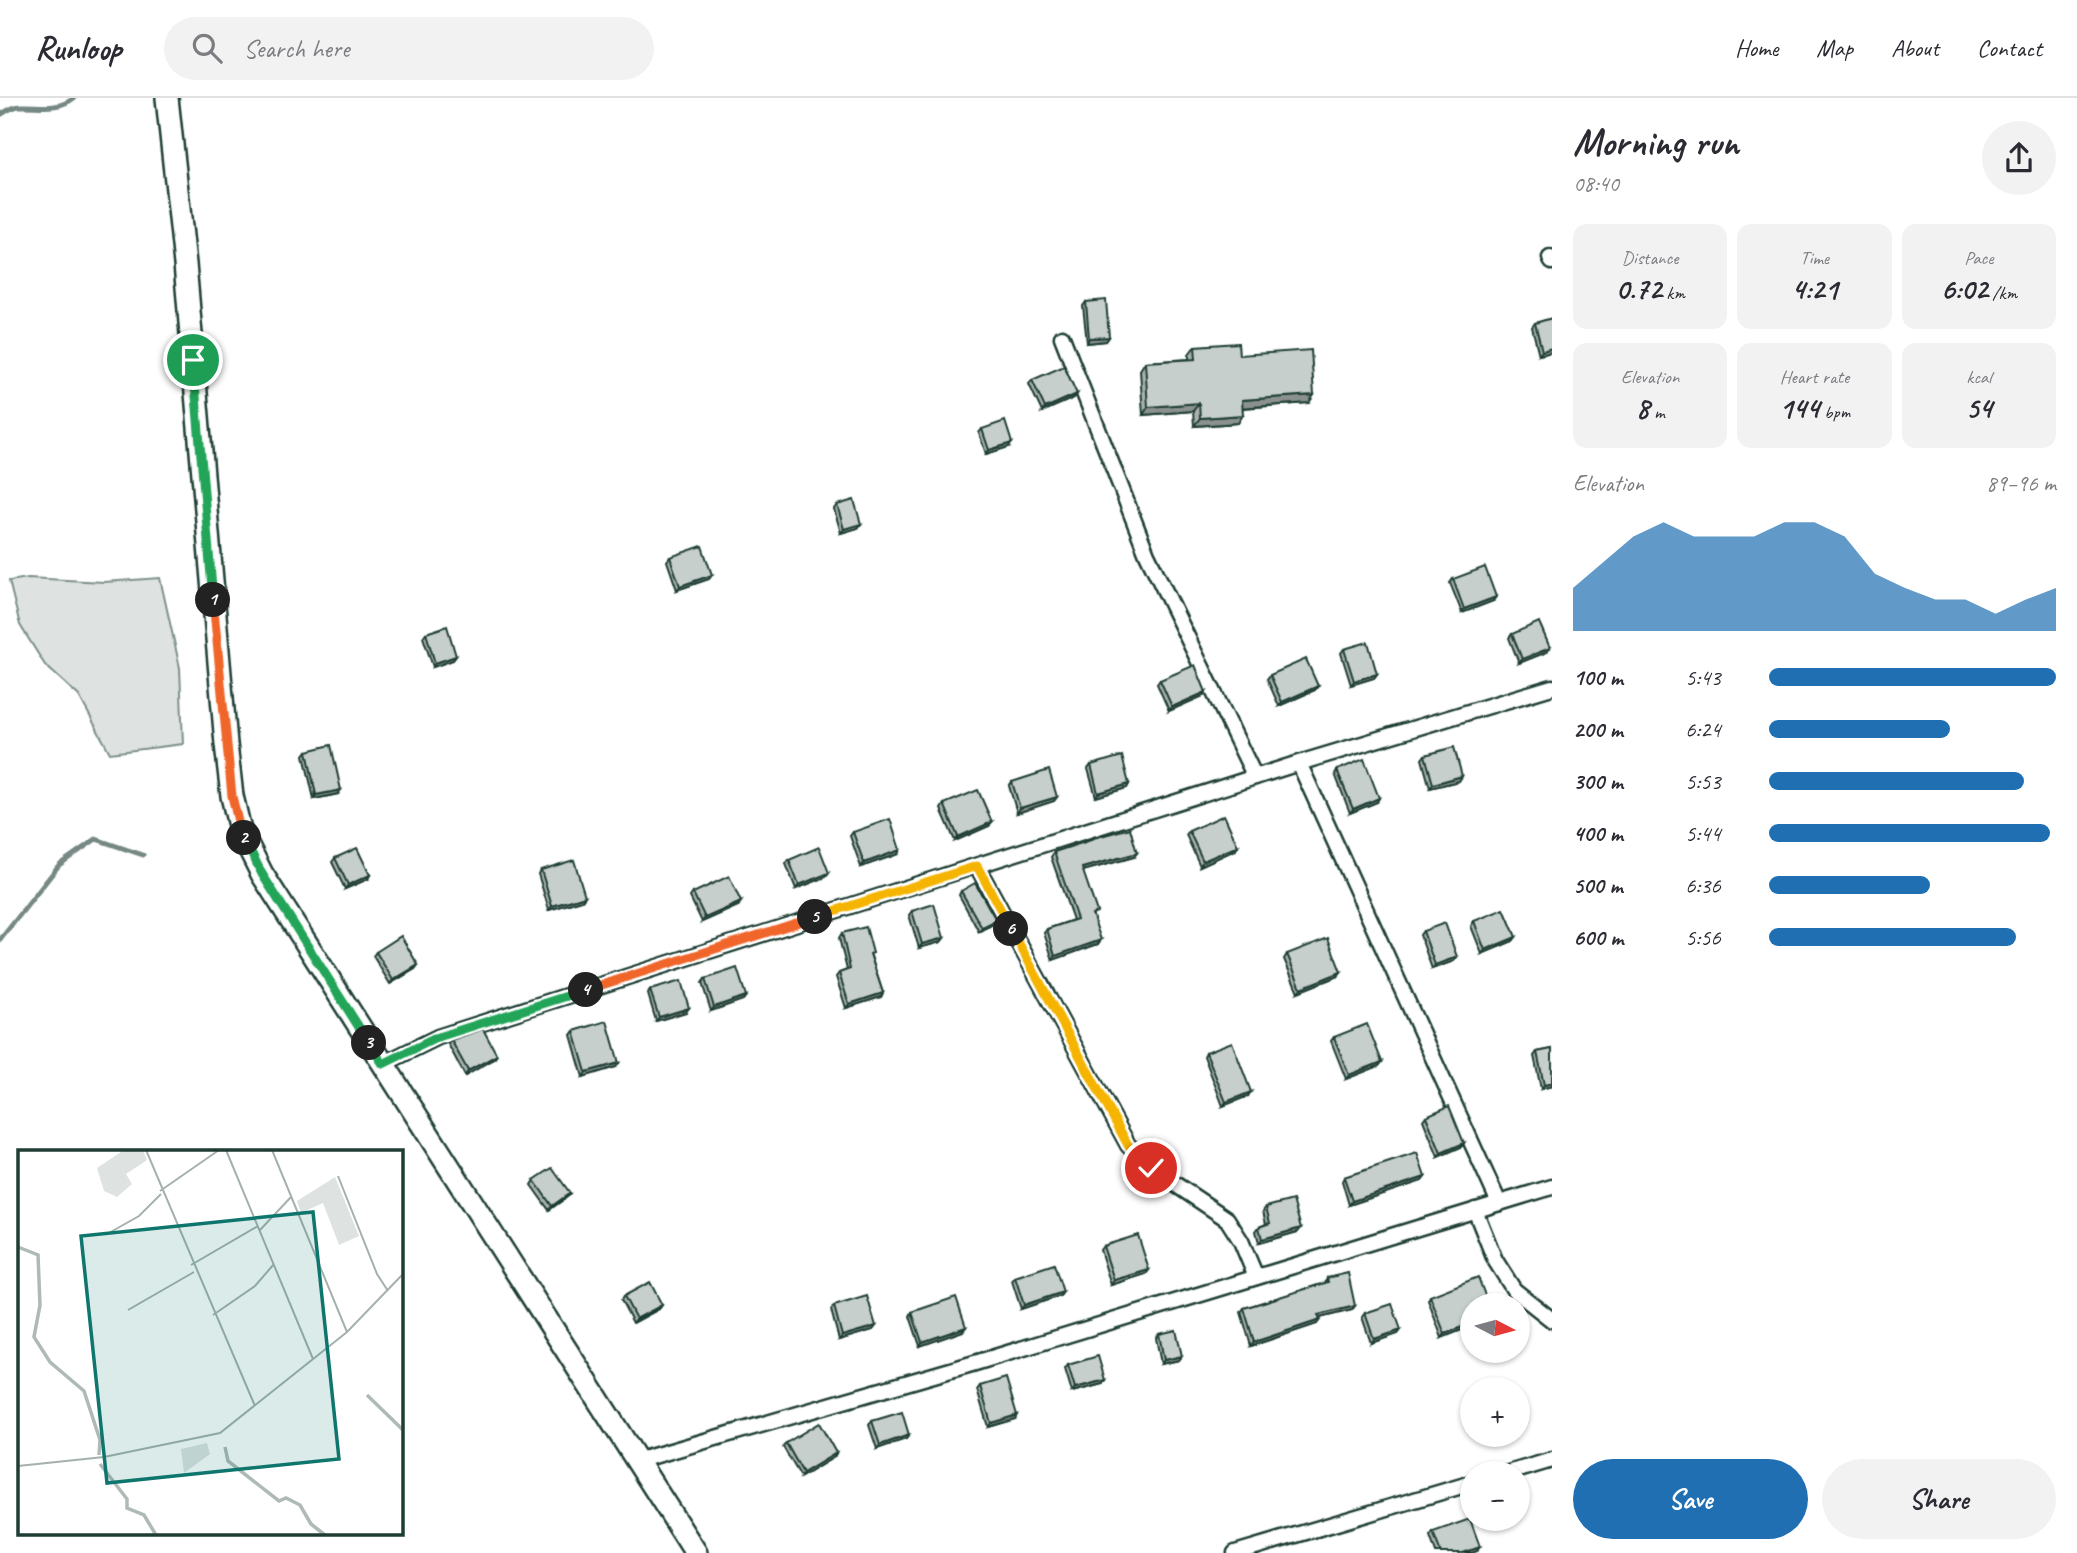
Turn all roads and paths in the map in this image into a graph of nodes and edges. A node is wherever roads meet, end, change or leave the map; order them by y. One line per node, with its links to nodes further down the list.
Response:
1 (167, 98): 7 (main road)
2 (1062, 337): 5 (street)
3 (1552, 687): 4 (street)
4 (1299, 763): 5 (street); 9 (street)
5 (1255, 777): 6 (street)
6 (977, 866): 7 (street); 11 (street)
7 (383, 1064): 14 (main road)
8 (1552, 1187): 9 (street)
9 (1499, 1203): 10 (street)
10 (1475, 1210): 11 (street); 12 (street)
11 (1256, 1277): 14 (street)
12 (1552, 1320)
13 (1552, 1460): 15 (street)
14 (636, 1461): 17 (main road)
15 (1530, 1467)
16 (1460, 1487): 18 (street)
17 (696, 1553)
18 (1235, 1553)

